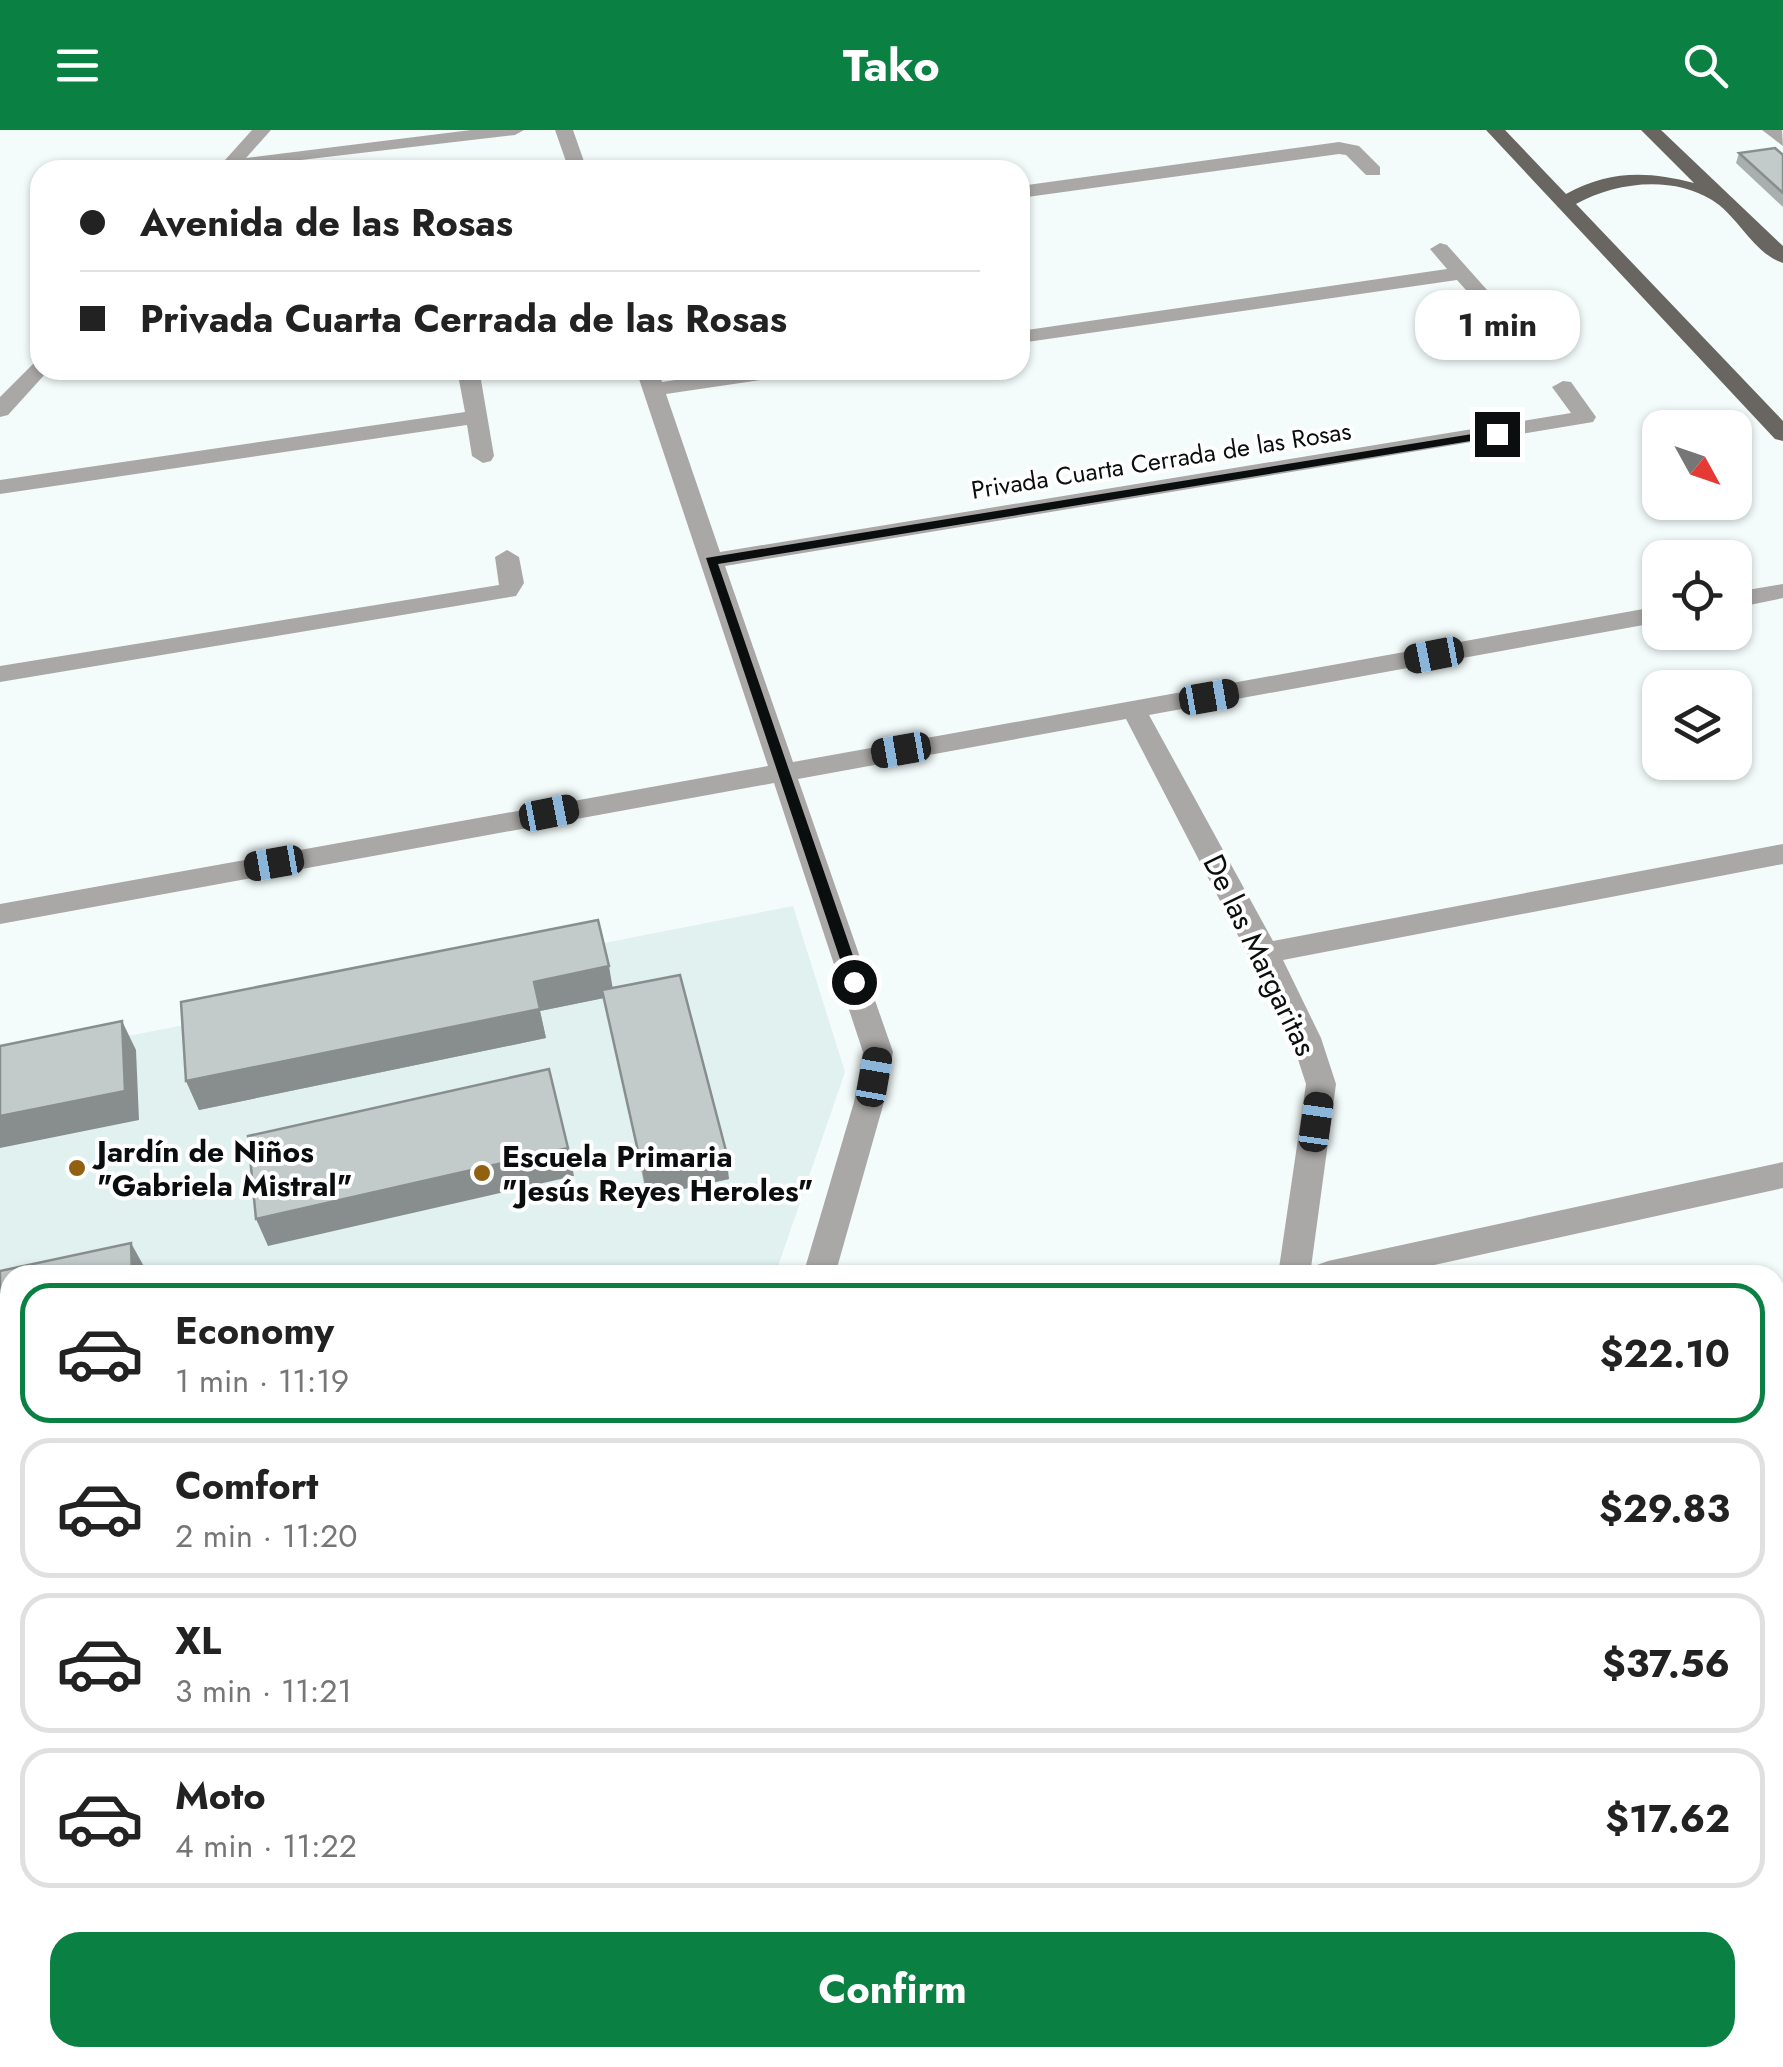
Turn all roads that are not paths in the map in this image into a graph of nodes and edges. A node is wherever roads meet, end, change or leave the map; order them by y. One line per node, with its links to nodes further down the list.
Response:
1 (262, 130): 8 (street)
2 (515, 130): 9 (street)
3 (564, 130): 10 (street)
4 (1495, 130): 14 (main road)
5 (1650, 130): 13 (main road)
6 (1770, 130): 7 (street)
7 (1783, 140)
8 (234, 160)
9 (288, 160)
10 (574, 160)
11 (1373, 172): 12 (street)
12 (1030, 191)
13 (1717, 195): 14 (main road); 16 (main road)
14 (1566, 202): 26 (main road)
15 (1440, 249): 17 (street)
16 (1783, 257)
17 (1462, 273): 18 (street); 19 (street)
18 (1488, 304)
19 (1030, 335)
20 (30, 378): 24 (street)
21 (470, 380): 25 (street)
22 (650, 380): 30 (street)
23 (1563, 388): 30 (street, Privada Cuarta Cerrada de las Rosas)
24 (0, 410)
25 (477, 418): 27 (street); 28 (street)
26 (1783, 434)
27 (483, 456)
28 (0, 487)
29 (507, 557): 34 (street)
30 (710, 561): 36 (street)
31 (1783, 591): 32 (street)
32 (1752, 597)
33 (1642, 617): 35 (street)
34 (0, 674)
35 (1134, 711): 36 (street); 39 (street, De las Margaritas)
36 (784, 769): 38 (street); 41 (street)
37 (1783, 854): 39 (street)
38 (0, 914)
39 (1264, 953): 42 (street, De las Margaritas)
40 (1783, 1175): 43 (street)
41 (822, 1265)
42 (1295, 1265)
43 (1374, 1265)

